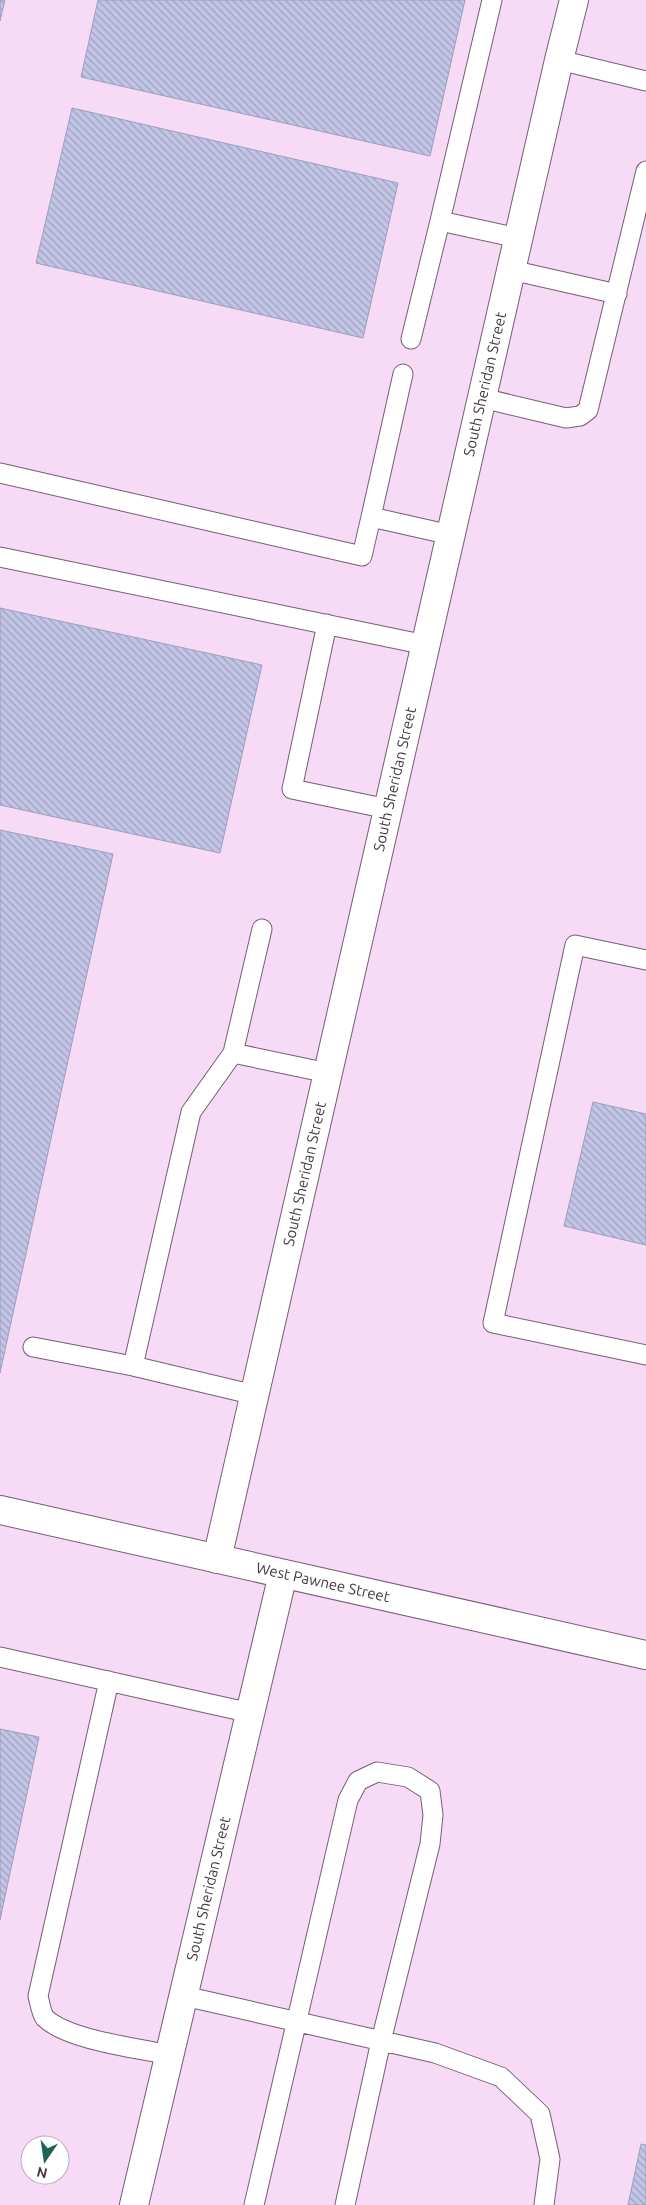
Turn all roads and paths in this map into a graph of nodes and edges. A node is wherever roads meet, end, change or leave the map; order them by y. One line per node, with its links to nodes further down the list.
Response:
1 (492, 0): 6 (lane)
2 (574, 0): 3 (street, South Sheridan Street)
3 (559, 60): 4 (lane); 7 (street, South Sheridan Street)
4 (646, 81)
5 (646, 171): 9 (lane)
6 (440, 221): 7 (lane); 10 (lane)
7 (518, 238): 8 (street, South Sheridan Street)
8 (511, 270): 9 (lane); 12 (street, South Sheridan Street)
9 (617, 294): 12 (lane)
10 (411, 340)
11 (403, 374): 14 (lane)
12 (482, 398): 15 (street, South Sheridan Street)
13 (0, 473): 14 (lane)
14 (371, 517): 15 (lane)
15 (451, 535): 18 (street, South Sheridan Street)
16 (0, 557): 17 (lane)
17 (327, 624): 18 (lane); 19 (lane)
18 (426, 645): 19 (street, South Sheridan Street)
19 (388, 809): 23 (street, South Sheridan Street)
20 (262, 929): 22 (lane)
21 (646, 960): 25 (lane)
22 (233, 1053): 23 (lane); 26 (lane)
23 (328, 1073): 27 (street, South Sheridan Street)
24 (33, 1347): 26 (lane)
25 (646, 1355)
26 (133, 1366): 27 (lane)
27 (254, 1394): 29 (street, South Sheridan Street)
28 (0, 1510): 29 (street, West Pawnee Street)
29 (217, 1559): 30 (street, West Pawnee Street)
30 (283, 1574): 31 (street, West Pawnee Street); 34 (street, South Sheridan Street)
31 (646, 1656)
32 (0, 1657): 33 (lane)
33 (109, 1681): 34 (lane); 38 (lane)
34 (250, 1713): 35 (street, South Sheridan Street)
35 (184, 1996): 36 (lane); 38 (street, South Sheridan Street)
36 (296, 2021): 37 (lane); 37 (lane); 40 (lane)
37 (382, 2041): 41 (lane); 42 (lane)
38 (170, 2055): 39 (street, South Sheridan Street)
39 (134, 2205)
40 (254, 2205)
41 (345, 2205)
42 (544, 2205)

